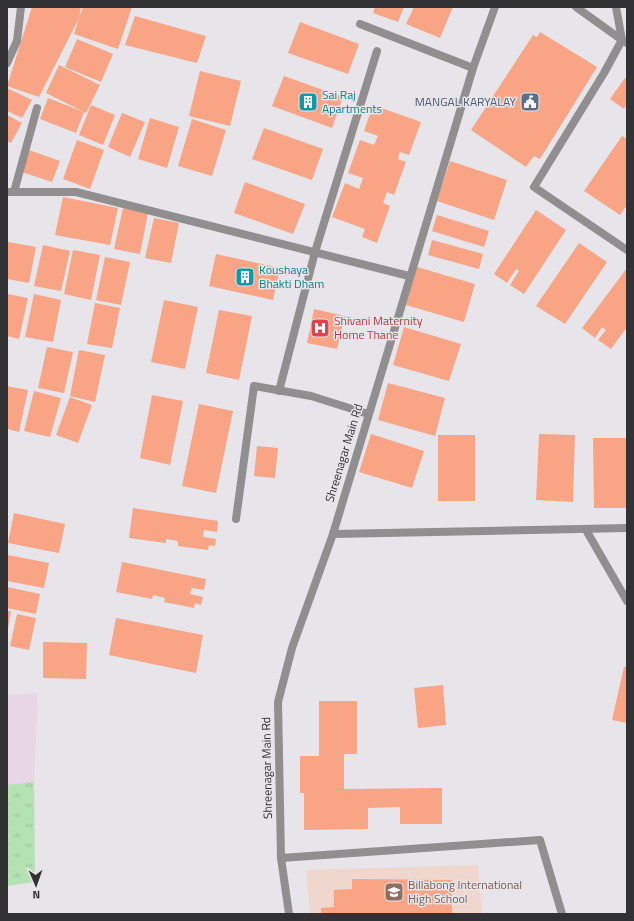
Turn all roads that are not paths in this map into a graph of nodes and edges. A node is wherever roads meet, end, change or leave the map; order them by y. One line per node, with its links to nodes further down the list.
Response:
1 (21, 7): 8 (street)
2 (495, 7): 9 (street, Shreenagar Main Rd)
3 (576, 7): 6 (street)
4 (616, 7): 6 (street)
5 (360, 24): 9 (street)
6 (624, 42): 12 (street)
7 (377, 51): 13 (street)
8 (7, 63)
9 (473, 68): 14 (street, Shreenagar Main Rd)
10 (37, 108): 11 (street)
11 (11, 192): 13 (street)
12 (627, 250)
13 (315, 252): 14 (street); 15 (street)
14 (409, 276): 16 (street, Shreenagar Main Rd)
15 (280, 390): 16 (street); 17 (street)
16 (368, 414): 20 (street, Shreenagar Main Rd)
17 (236, 519)
18 (627, 528): 19 (street)
19 (586, 530): 20 (street); 21 (street)
20 (333, 534): 22 (street, Shreenagar Main Rd)
21 (627, 601)
22 (281, 858): 23 (street, Shreenagar Main Rd); 24 (street)
23 (289, 914)
24 (562, 914)

